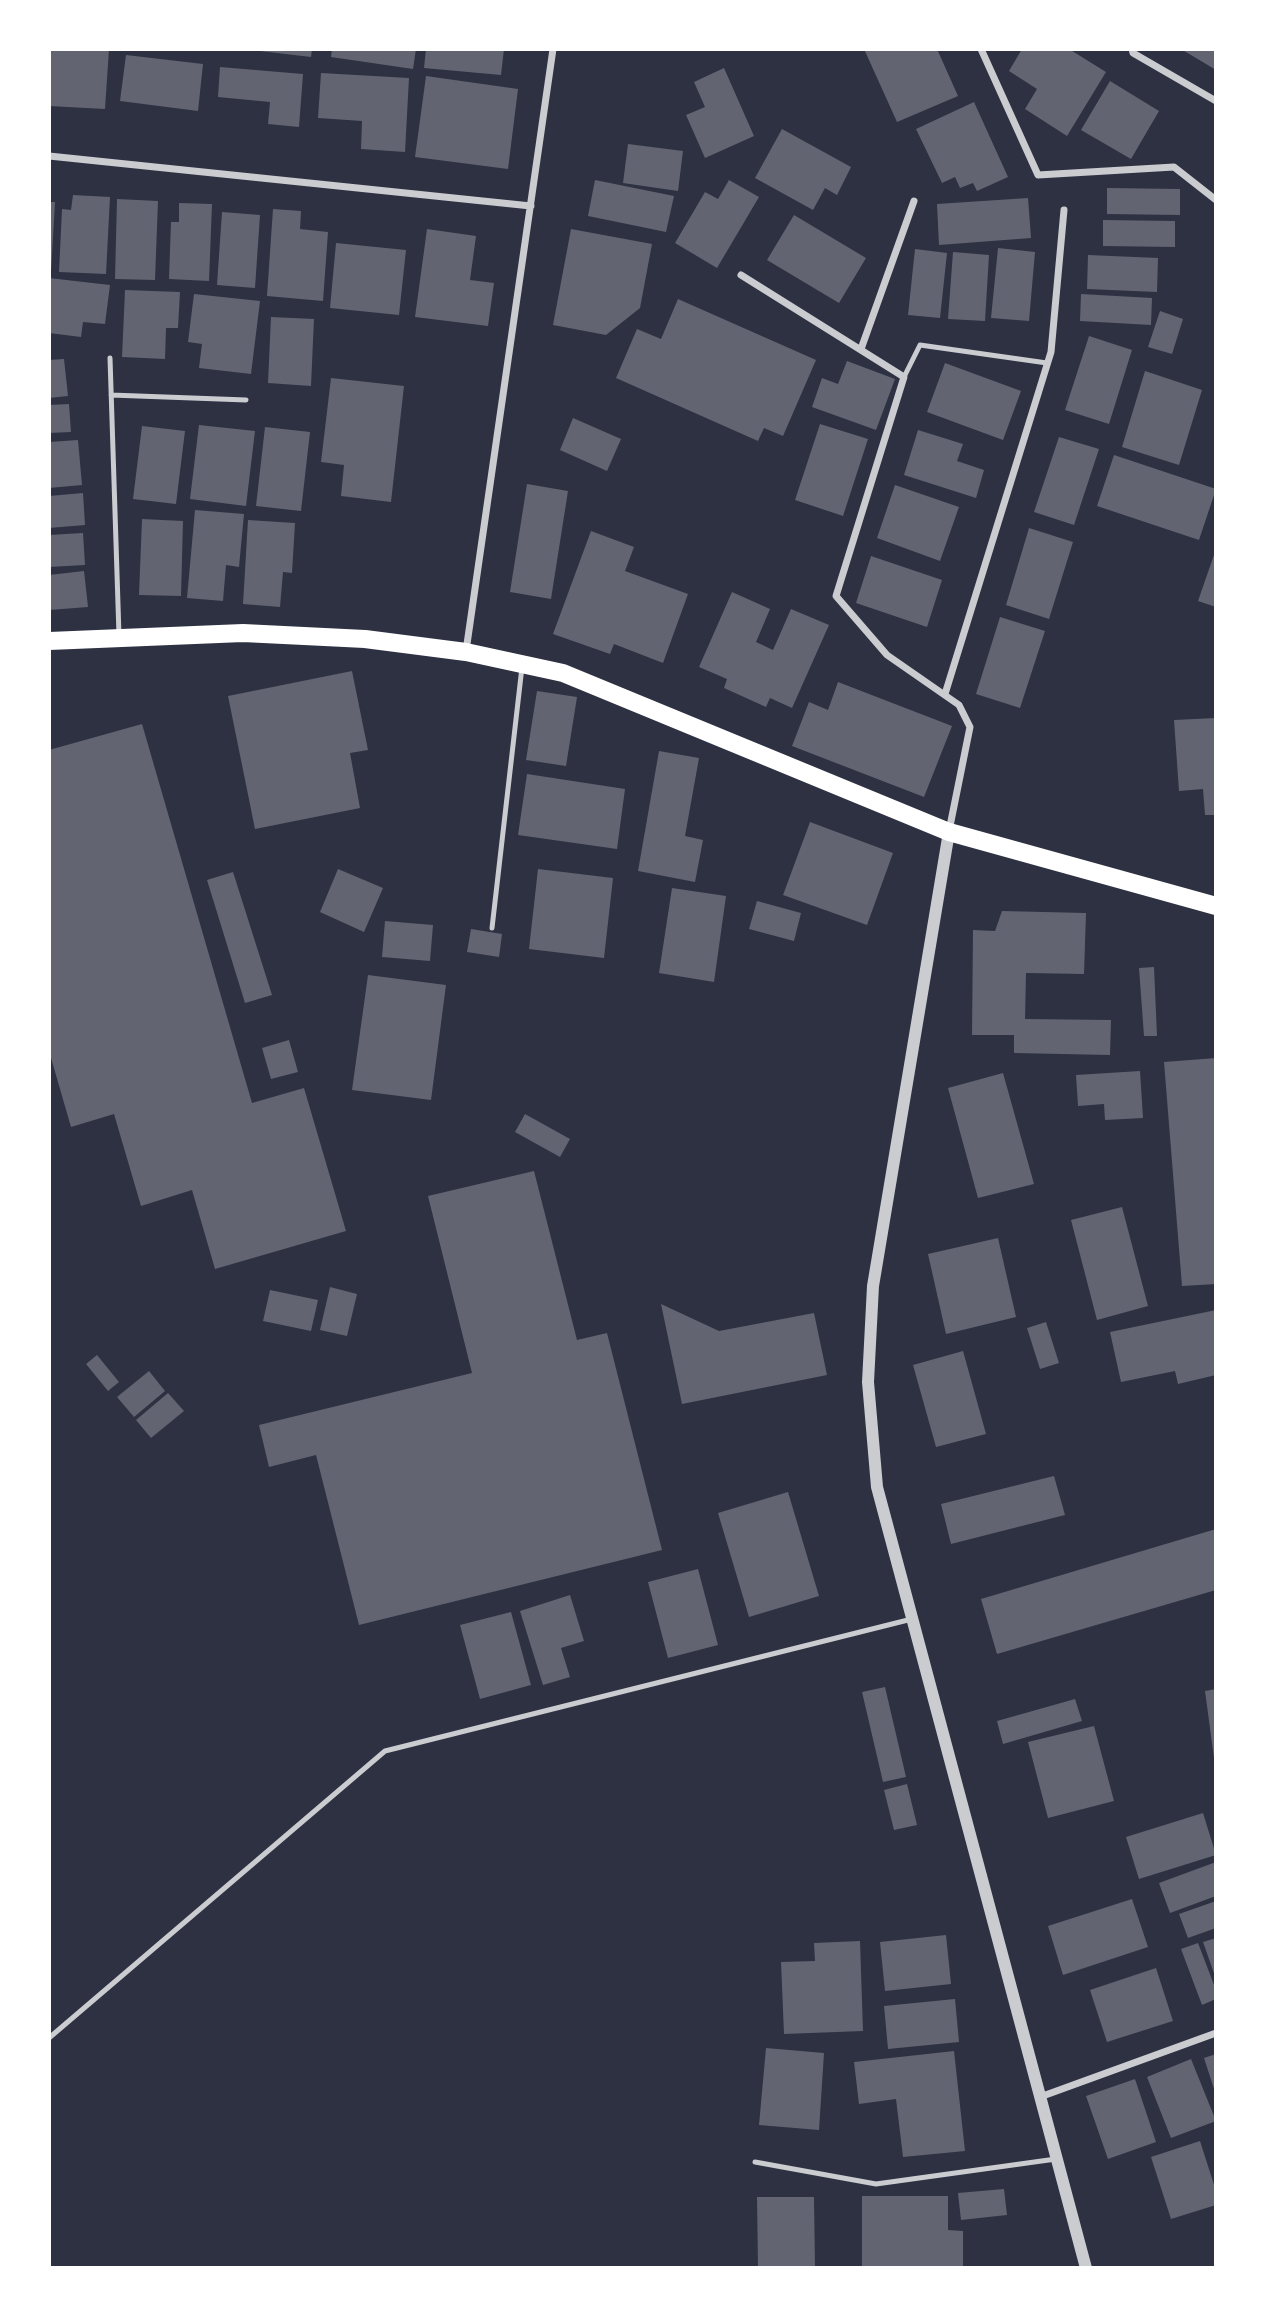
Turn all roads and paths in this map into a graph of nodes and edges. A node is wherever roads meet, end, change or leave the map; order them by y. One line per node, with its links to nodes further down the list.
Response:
1 (553, 49): 8 (street)
2 (981, 49): 6 (street)
3 (1132, 49): 4 (street)
4 (1216, 101)
5 (49, 156): 8 (street)
6 (1216, 200)
7 (914, 201): 11 (street)
8 (531, 206): 19 (street)
9 (1064, 210): 13 (street)
10 (741, 275): 11 (street)
11 (861, 349): 14 (street)
12 (110, 358): 15 (lane)
13 (1047, 363): 14 (lane); 21 (street)
14 (904, 377): 21 (street)
15 (111, 395): 16 (lane); 17 (lane)
16 (246, 401)
17 (119, 638): 18 (main road); 19 (main road)
18 (49, 641)
19 (466, 652): 20 (main road)
20 (522, 664): 22 (main road); 24 (lane)
21 (945, 694): 22 (street)
22 (949, 832): 23 (main road); 25 (street)
23 (1216, 906)
24 (492, 928)
25 (912, 1619): 27 (lane); 28 (street)
26 (1216, 2033): 28 (street)
27 (49, 2038)
28 (1040, 2097): 29 (street)
29 (1056, 2160): 30 (lane); 31 (street)
30 (755, 2162)
31 (1086, 2268)

